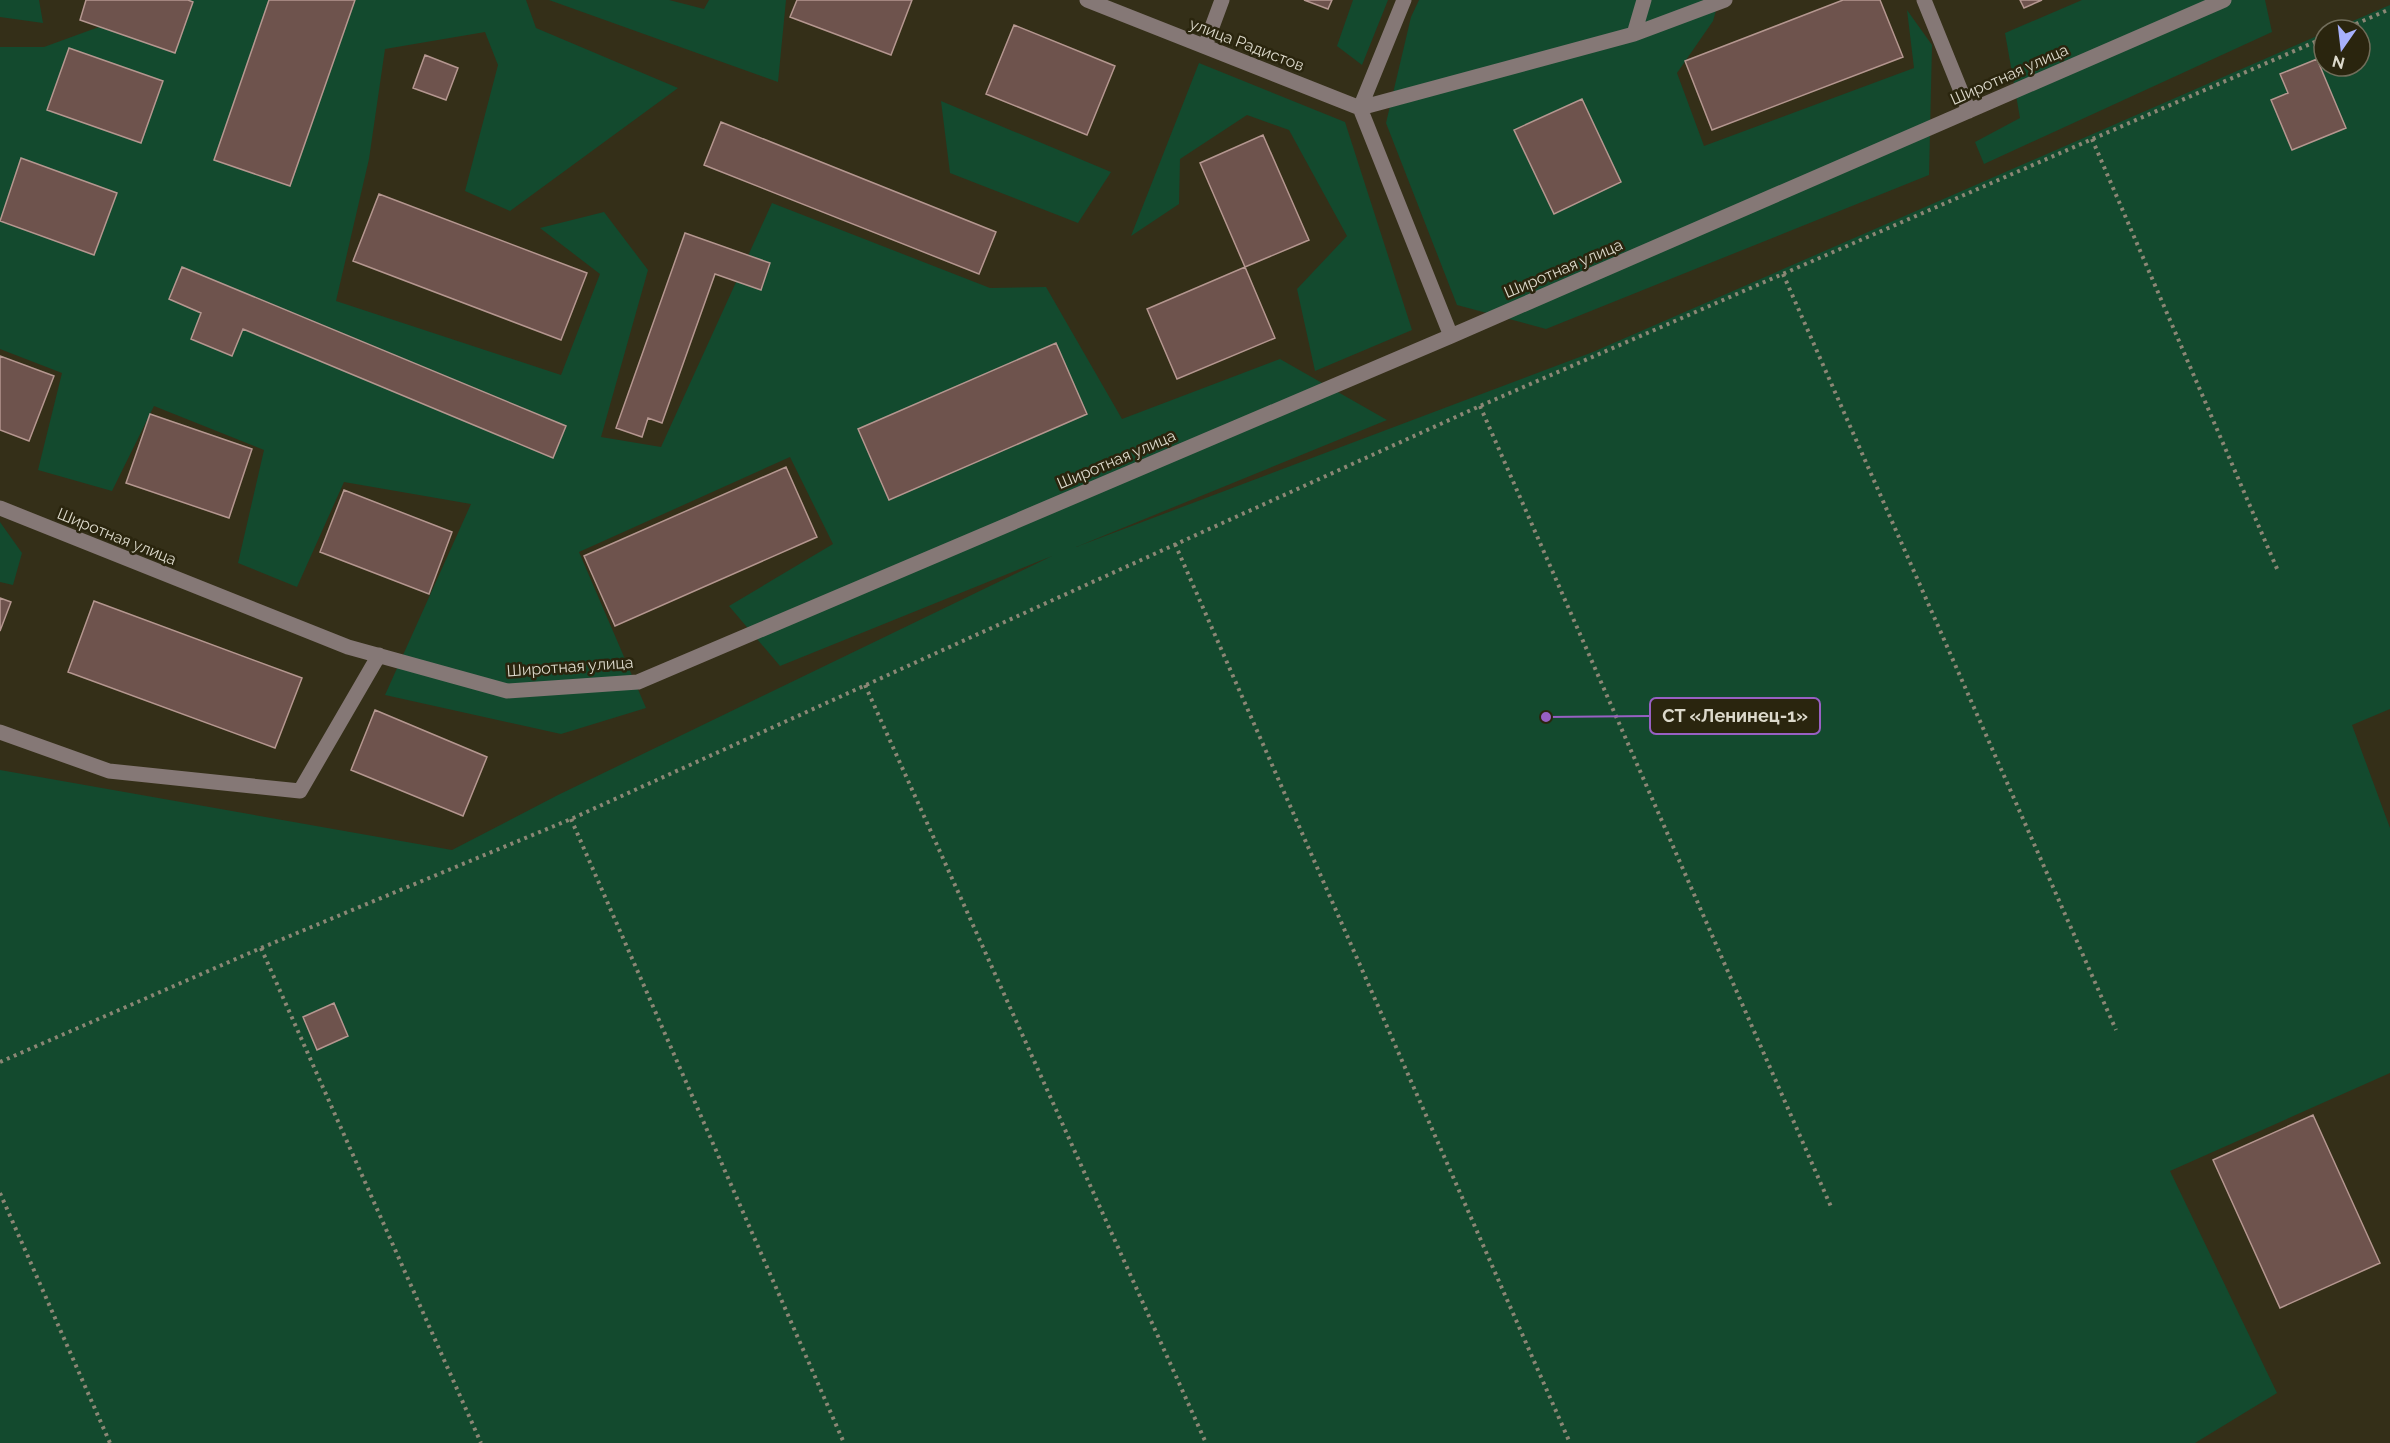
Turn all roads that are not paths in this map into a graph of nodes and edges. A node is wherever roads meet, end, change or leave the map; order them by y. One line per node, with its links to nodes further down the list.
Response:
1 (1087, 0): 9 (street, улица Радистов)
2 (1222, 0): 9 (street)
3 (1404, 0): 10 (street)
4 (1644, 0): 8 (street)
5 (1725, 0): 8 (street)
6 (1924, 0): 11 (street)
7 (2224, 0): 11 (street, Широтная улица)
8 (1634, 34): 10 (street)
9 (1205, 46): 10 (street, улица Радистов)
10 (1360, 108): 12 (street)
11 (1969, 111): 12 (street, Широтная улица)
12 (1451, 336): 14 (street, Широтная улица)
13 (0, 508): 14 (street, Широтная улица)
14 (379, 655): 15 (street)
15 (0, 732)

